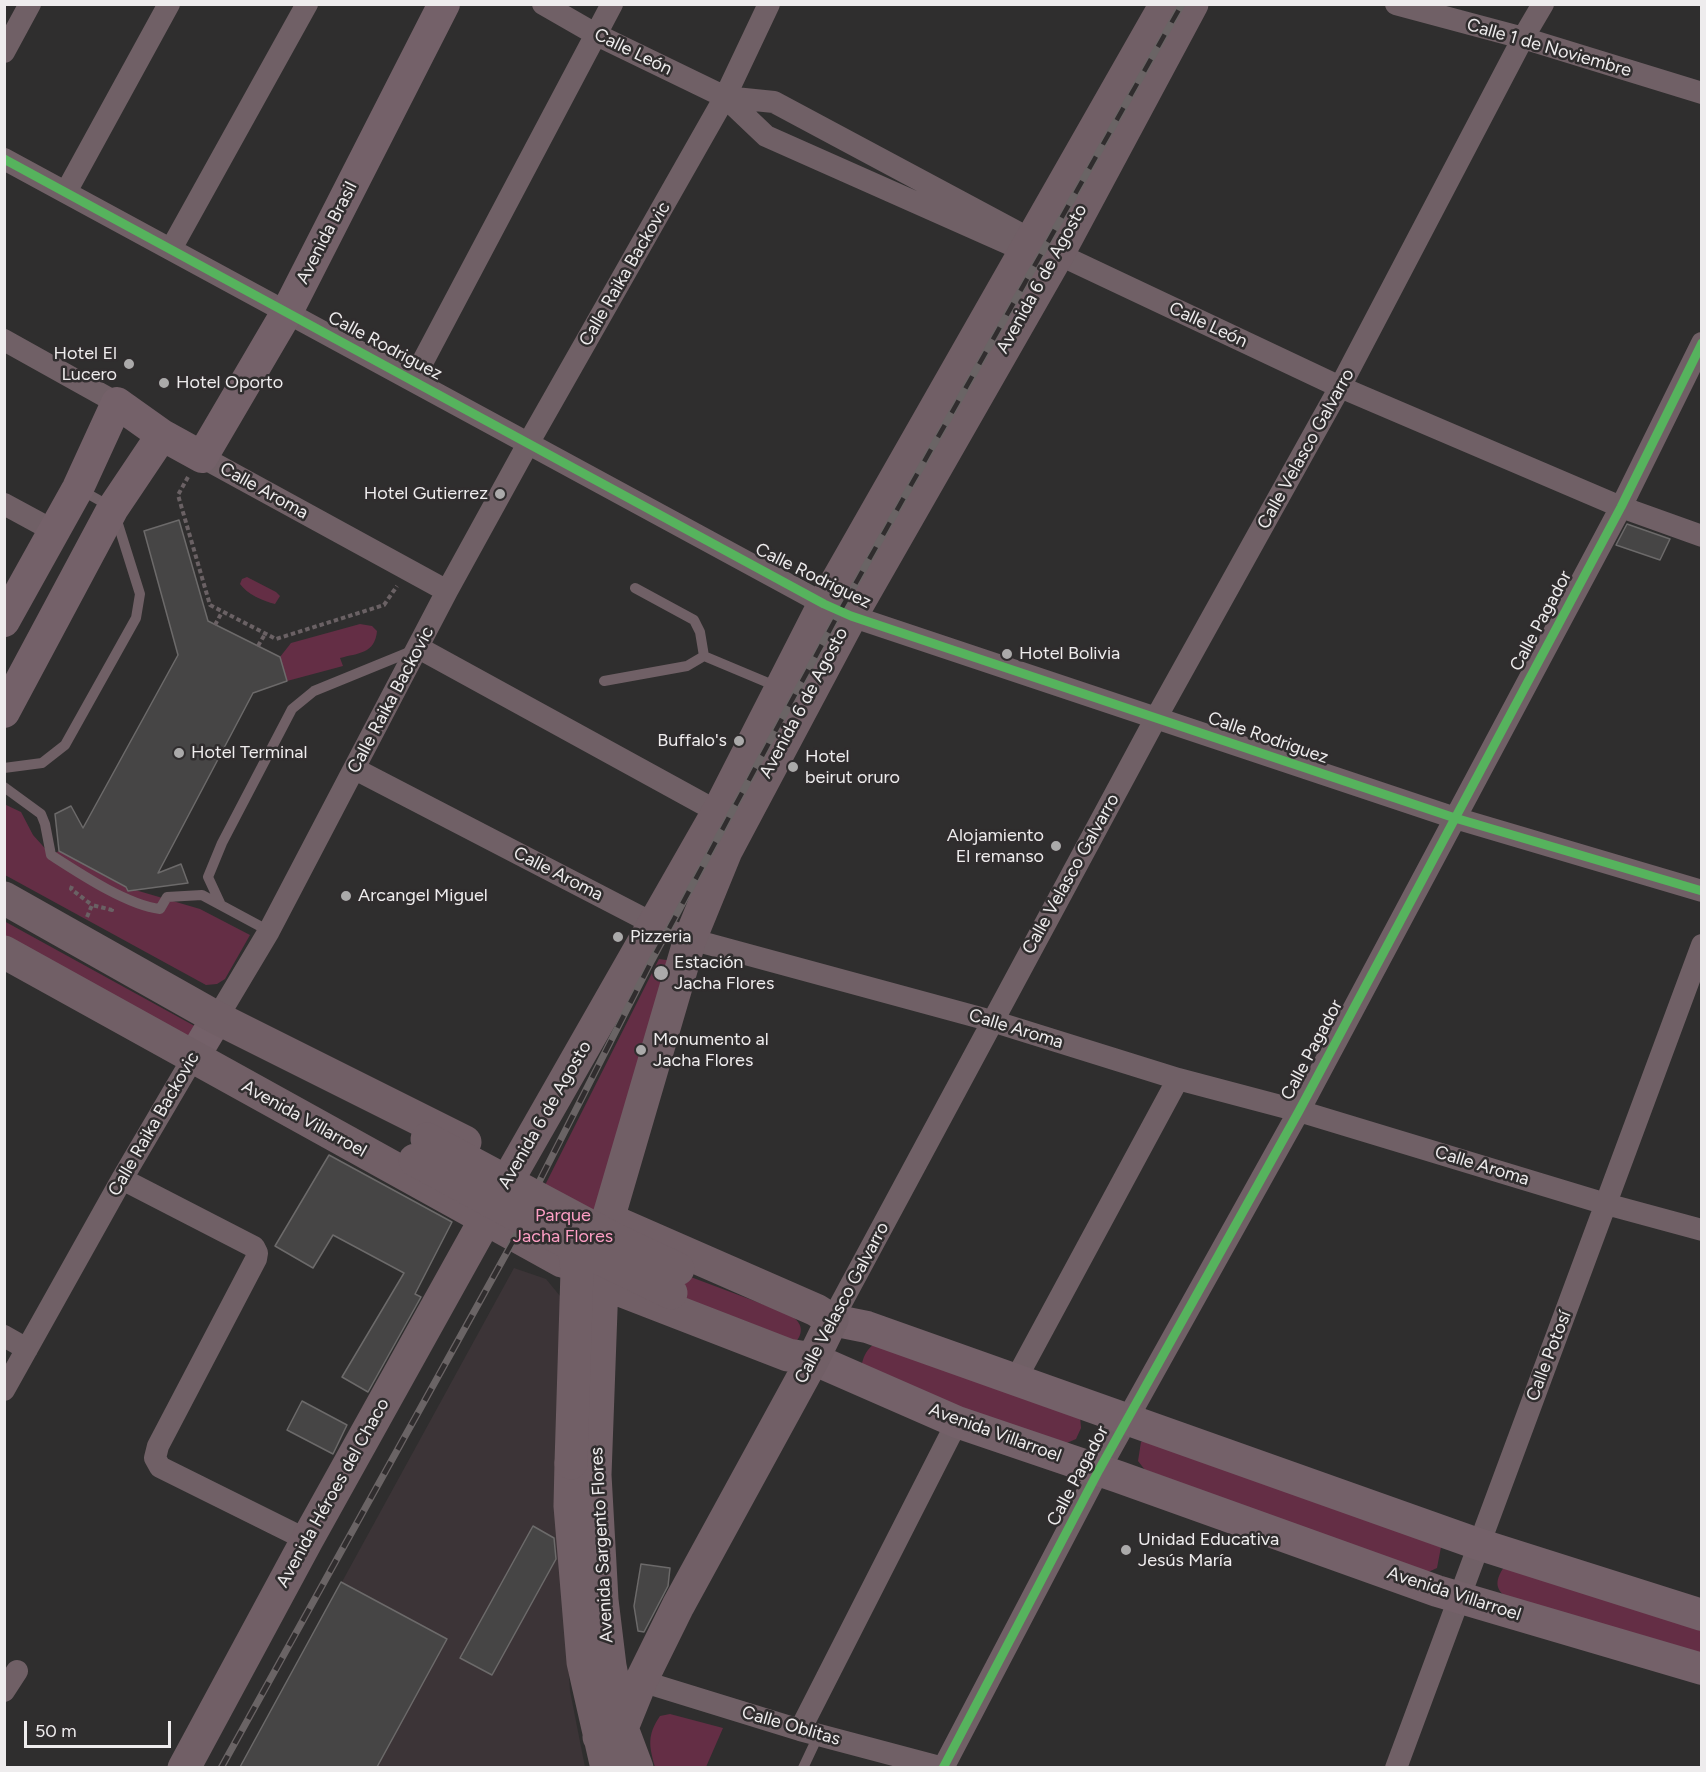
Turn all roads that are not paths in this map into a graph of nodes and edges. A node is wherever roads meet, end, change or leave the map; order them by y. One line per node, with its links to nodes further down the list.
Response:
1 (30, 4): 14 (street)
2 (169, 4): 18 (street)
3 (307, 4): 20 (street)
4 (444, 4): 21 (main road, Avenida Brasil)
5 (543, 4): 12 (street, Calle León)
6 (612, 4): 12 (street)
7 (769, 4): 16 (street, Calle Raika Backovic)
8 (1166, 4): 19 (main road, Avenida 6 de Agosto)
9 (1192, 4): 19 (main road, Avenida 6 de Agosto)
10 (1396, 4): 13 (street, Calle 1 de Noviembre)
11 (1542, 4): 13 (street, Calle Velasco Galvarro)
12 (597, 35): 16 (street, Calle León); 24 (street)
13 (1522, 38): 15 (street, Calle 1 de Noviembre); 25 (street, Calle Velasco Galvarro)
14 (4, 51)
15 (1701, 93)
16 (725, 97): 19 (street, Calle León); 19 (street, Calle León); 28 (street, Calle Raika Backovic)
17 (4, 159): 18 (street, Calle Rodriguez)
18 (66, 192): 20 (street, Calle Rodriguez)
19 (1038, 248): 25 (street, Calle León); 38 (main road, Avenida 6 de Agosto)
20 (171, 249): 21 (street, Calle Rodriguez)
21 (287, 312): 24 (street, Calle Rodriguez); 29 (main road, Avenida Brasil)
22 (4, 340): 26 (street)
23 (1701, 343): 32 (street, Calle Pagador)
24 (412, 380): 28 (street, Calle Rodriguez)
25 (1341, 387): 32 (street, Calle León); 45 (street, Calle Velasco Galvarro)
26 (117, 403): 27 (main road, Calle Aroma); 30 (main road)
27 (162, 435): 29 (main road, Calle Aroma); 33 (main road)
28 (529, 442): 37 (street, Calle Raika Backovic); 38 (street, Calle Rodriguez)
29 (202, 457): 37 (street, Calle Aroma)
30 (78, 488): 33 (lane); 34 (main road)
31 (4, 504): 34 (street)
32 (1621, 507): 35 (street, Calle León); 50 (street, Calle Pagador)
33 (113, 508): 44 (main road); 46 (lane)
34 (54, 531): 39 (main road)
35 (1701, 536)
36 (635, 588): 41 (lane)
37 (447, 591): 40 (street, Calle Raika Backovic)
38 (837, 610): 43 (main road, Avenida 6 de Agosto); 45 (street, Calle Rodriguez); 56 (main road, Avenida 6 de Agosto)
39 (4, 621)
40 (419, 648): 47 (street, Calle Raika Backovic); 49 (street); 53 (lane)
41 (704, 656): 42 (lane); 43 (lane)
42 (604, 681)
43 (781, 689): 49 (main road, Avenida 6 de Agosto)
44 (4, 712)
45 (1156, 718): 50 (street, Calle Rodriguez); 60 (street, Calle Velasco Galvarro)
46 (4, 768)
47 (355, 769): 54 (street, Calle Aroma); 55 (street, Calle Raika Backovic)
48 (4, 787): 53 (lane)
49 (718, 812): 54 (main road, Avenida 6 de Agosto)
50 (1455, 819): 51 (street, Calle Rodriguez); 63 (street, Calle Pagador)
51 (1701, 891)
52 (4, 898): 59 (main road)
53 (221, 905): 55 (lane)
54 (654, 924): 56 (street, Calle Aroma); 65 (main road, Avenida 6 de Agosto)
55 (269, 931): 59 (street, Calle Raika Backovic)
56 (690, 939): 60 (street, Calle Aroma); 68 (main road, Avenida 6 de Agosto)
57 (1701, 945): 67 (street, Calle Potosí)
58 (4, 952): 61 (main road, Avenida Villarroel)
59 (217, 1018): 61 (main road, Calle Raika Backovic); 64 (main road); 65 (main road)
60 (992, 1021): 62 (street, Calle Aroma); 73 (street, Calle Velasco Galvarro)
61 (193, 1058): 64 (main road); 66 (street, Calle Raika Backovic); 69 (main road, Avenida Villarroel)
62 (1178, 1079): 63 (street, Calle Aroma); 77 (street)
63 (1299, 1111): 67 (street, Calle Aroma); 79 (street, Calle Pagador)
64 (421, 1150): 71 (main road, bridge); 72 (main road, bridge)
65 (515, 1167): 69 (main road, Avenida 6 de Agosto)
66 (122, 1179): 75 (street, Calle Raika Backovic); 82 (street)
67 (1606, 1204): 70 (street, Calle Aroma); 83 (street, Calle Potosí)
68 (608, 1219): 71 (main road, Avenida 6 de Agosto); 73 (main road)
69 (485, 1220): 71 (main road, Avenida Villarroel); 82 (main road, Avenida Héroes del Chaco)
70 (1701, 1230)
71 (594, 1261): 72 (main road, bridge); 76 (main road, Avenida Villarroel); 91 (main road, Avenida Sargento Flores); 91 (main road, Avenida Sargento Flores, bridge)
72 (674, 1281): 73 (main road); 76 (main road)
73 (832, 1320): 76 (main road, Calle Velasco Galvarro); 77 (main road)
74 (4, 1336): 75 (street)
75 (27, 1349): 78 (street, Calle Raika Backovic)
76 (813, 1359): 80 (main road, Avenida Villarroel); 88 (main road, Calle Velasco Galvarro)
77 (1016, 1379): 79 (main road)
78 (4, 1390)
79 (1127, 1418): 81 (street, Calle Pagador); 83 (main road)
80 (957, 1422): 81 (main road, Avenida Villarroel); 90 (street)
81 (1099, 1470): 84 (main road, Avenida Villarroel); 95 (street, Calle Pagador)
82 (307, 1540): 92 (main road, Avenida Héroes del Chaco)
83 (1478, 1544): 84 (street, Calle Potosí); 85 (main road)
84 (1458, 1597): 86 (main road, Avenida Villarroel); 96 (street, Calle Potosí)
85 (1701, 1615)
86 (1701, 1669)
87 (17, 1671): 89 (street)
88 (641, 1681): 90 (street, Calle Oblitas); 91 (main road, Calle Velasco Galvarro)
89 (4, 1692)
90 (809, 1732): 94 (lane); 95 (street, Calle Oblitas)
91 (610, 1744): 93 (main road, Avenida Sargento Flores)
92 (184, 1767)
93 (637, 1767)
94 (804, 1767)
95 (943, 1767)
96 (1396, 1767)

